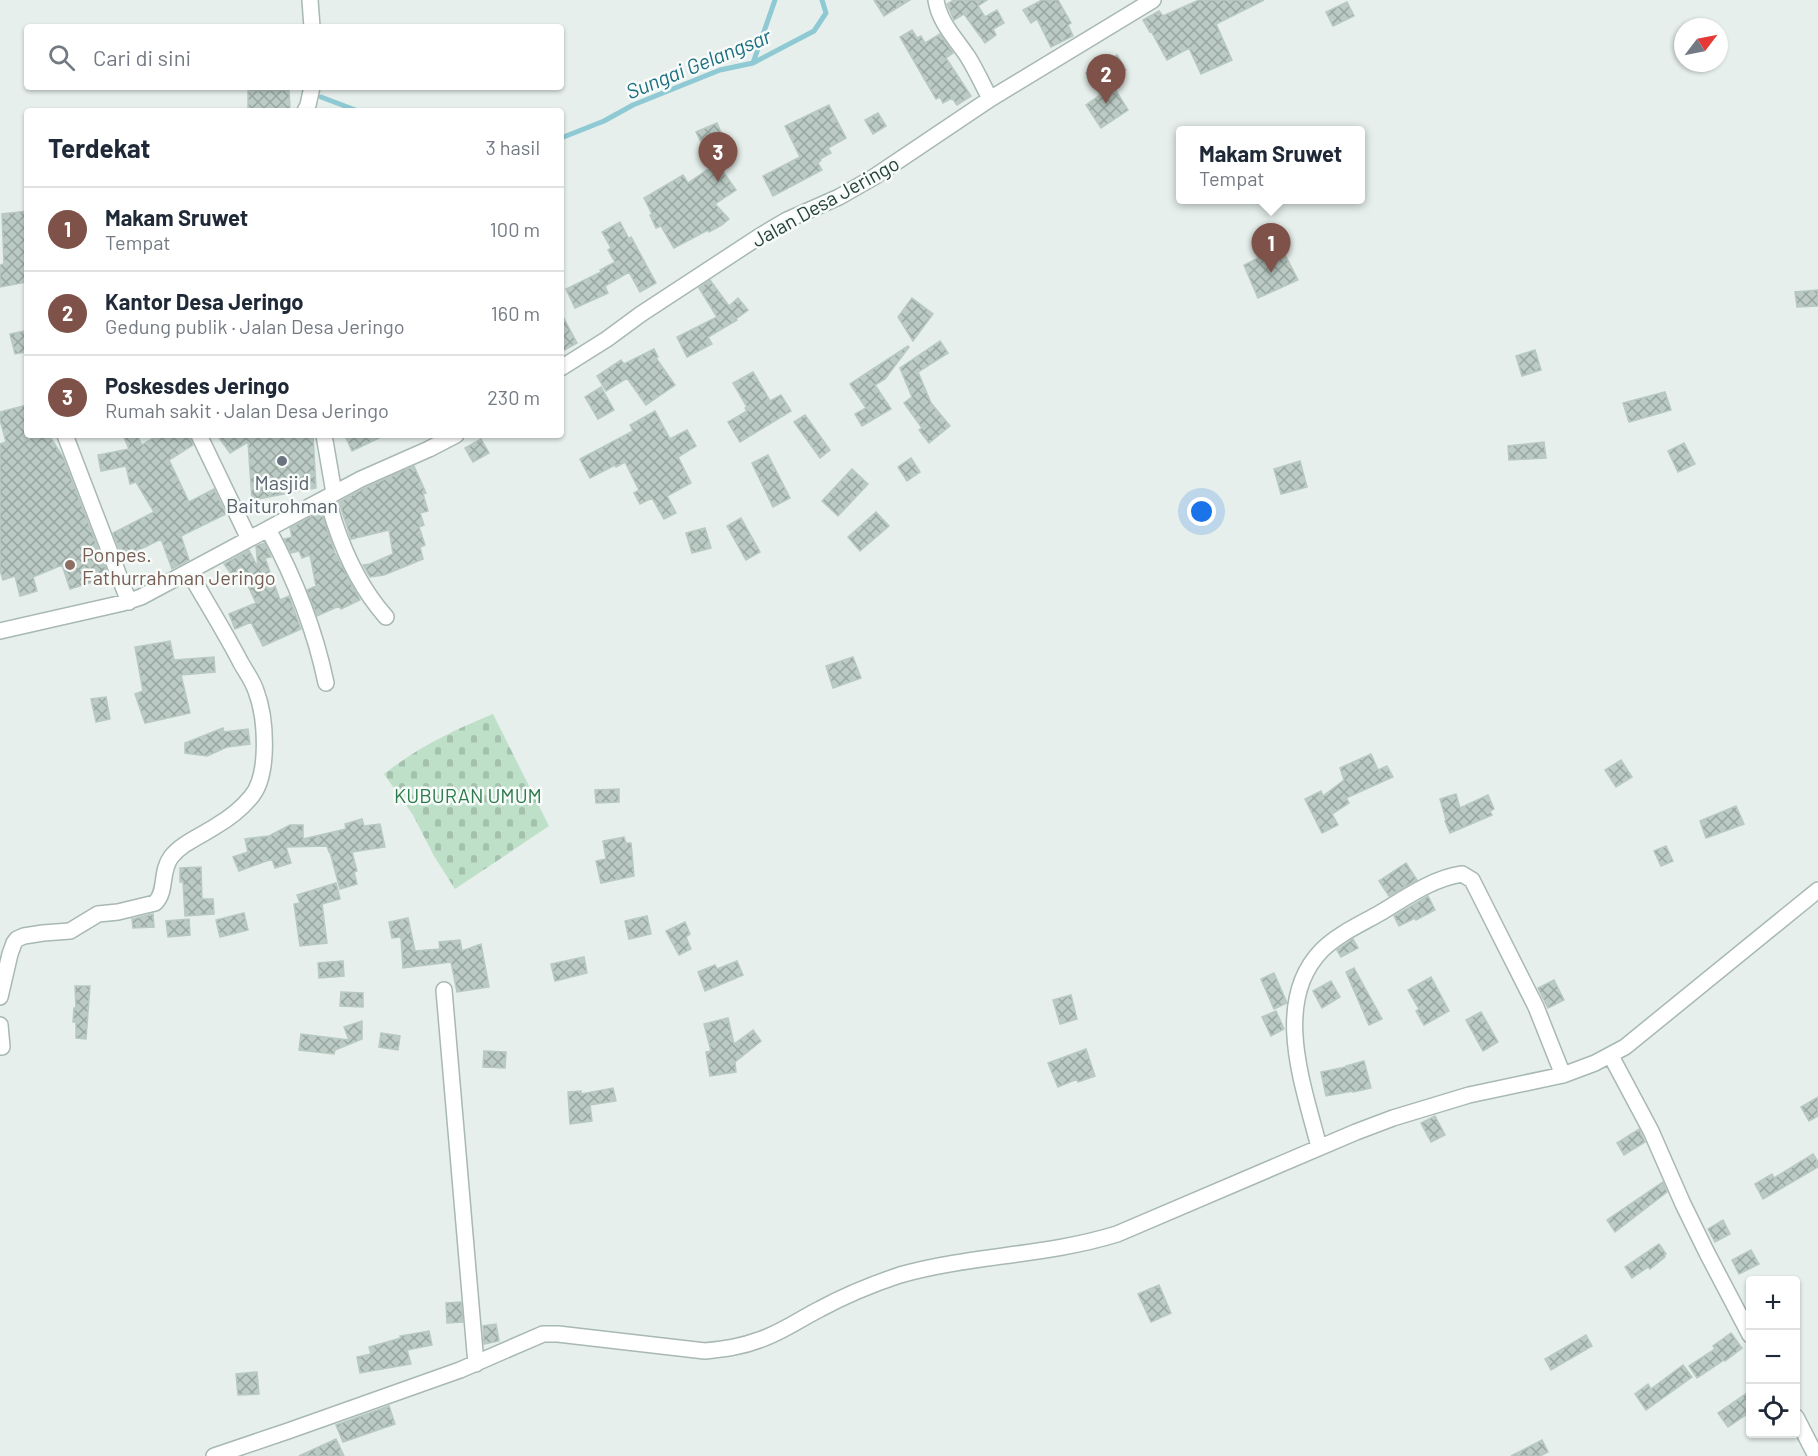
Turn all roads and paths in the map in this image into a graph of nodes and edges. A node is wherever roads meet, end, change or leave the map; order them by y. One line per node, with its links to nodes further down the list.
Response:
1 (310, 0): 4 (street)
2 (936, 0): 6 (street)
3 (1151, 1): 6 (street, Jalan Desa Jeringo)
4 (312, 24)
5 (312, 90): 7 (street)
6 (990, 99): 8 (street, Jalan Desa Jeringo)
7 (309, 108)
8 (564, 366)
9 (66, 438): 17 (street)
10 (200, 438): 15 (street)
11 (324, 438): 13 (street)
12 (450, 438): 13 (street)
13 (330, 495): 14 (street); 18 (street)
14 (268, 529): 15 (street); 20 (street)
15 (249, 539): 16 (street)
16 (189, 572): 17 (street); 23 (street)
17 (129, 602): 19 (street)
18 (386, 618)
19 (2, 626)
20 (326, 683)
21 (1818, 890): 26 (street)
22 (444, 990): 30 (street)
23 (0, 997)
24 (0, 1025): 25 (street)
25 (2, 1047)
26 (1611, 1056): 27 (street); 29 (street)
27 (1563, 1075): 28 (street); 28 (street)
28 (1319, 1147): 30 (street)
29 (1747, 1330)
30 (476, 1364): 32 (street)
31 (1800, 1425): 33 (street)
32 (214, 1456)
33 (1816, 1456)

